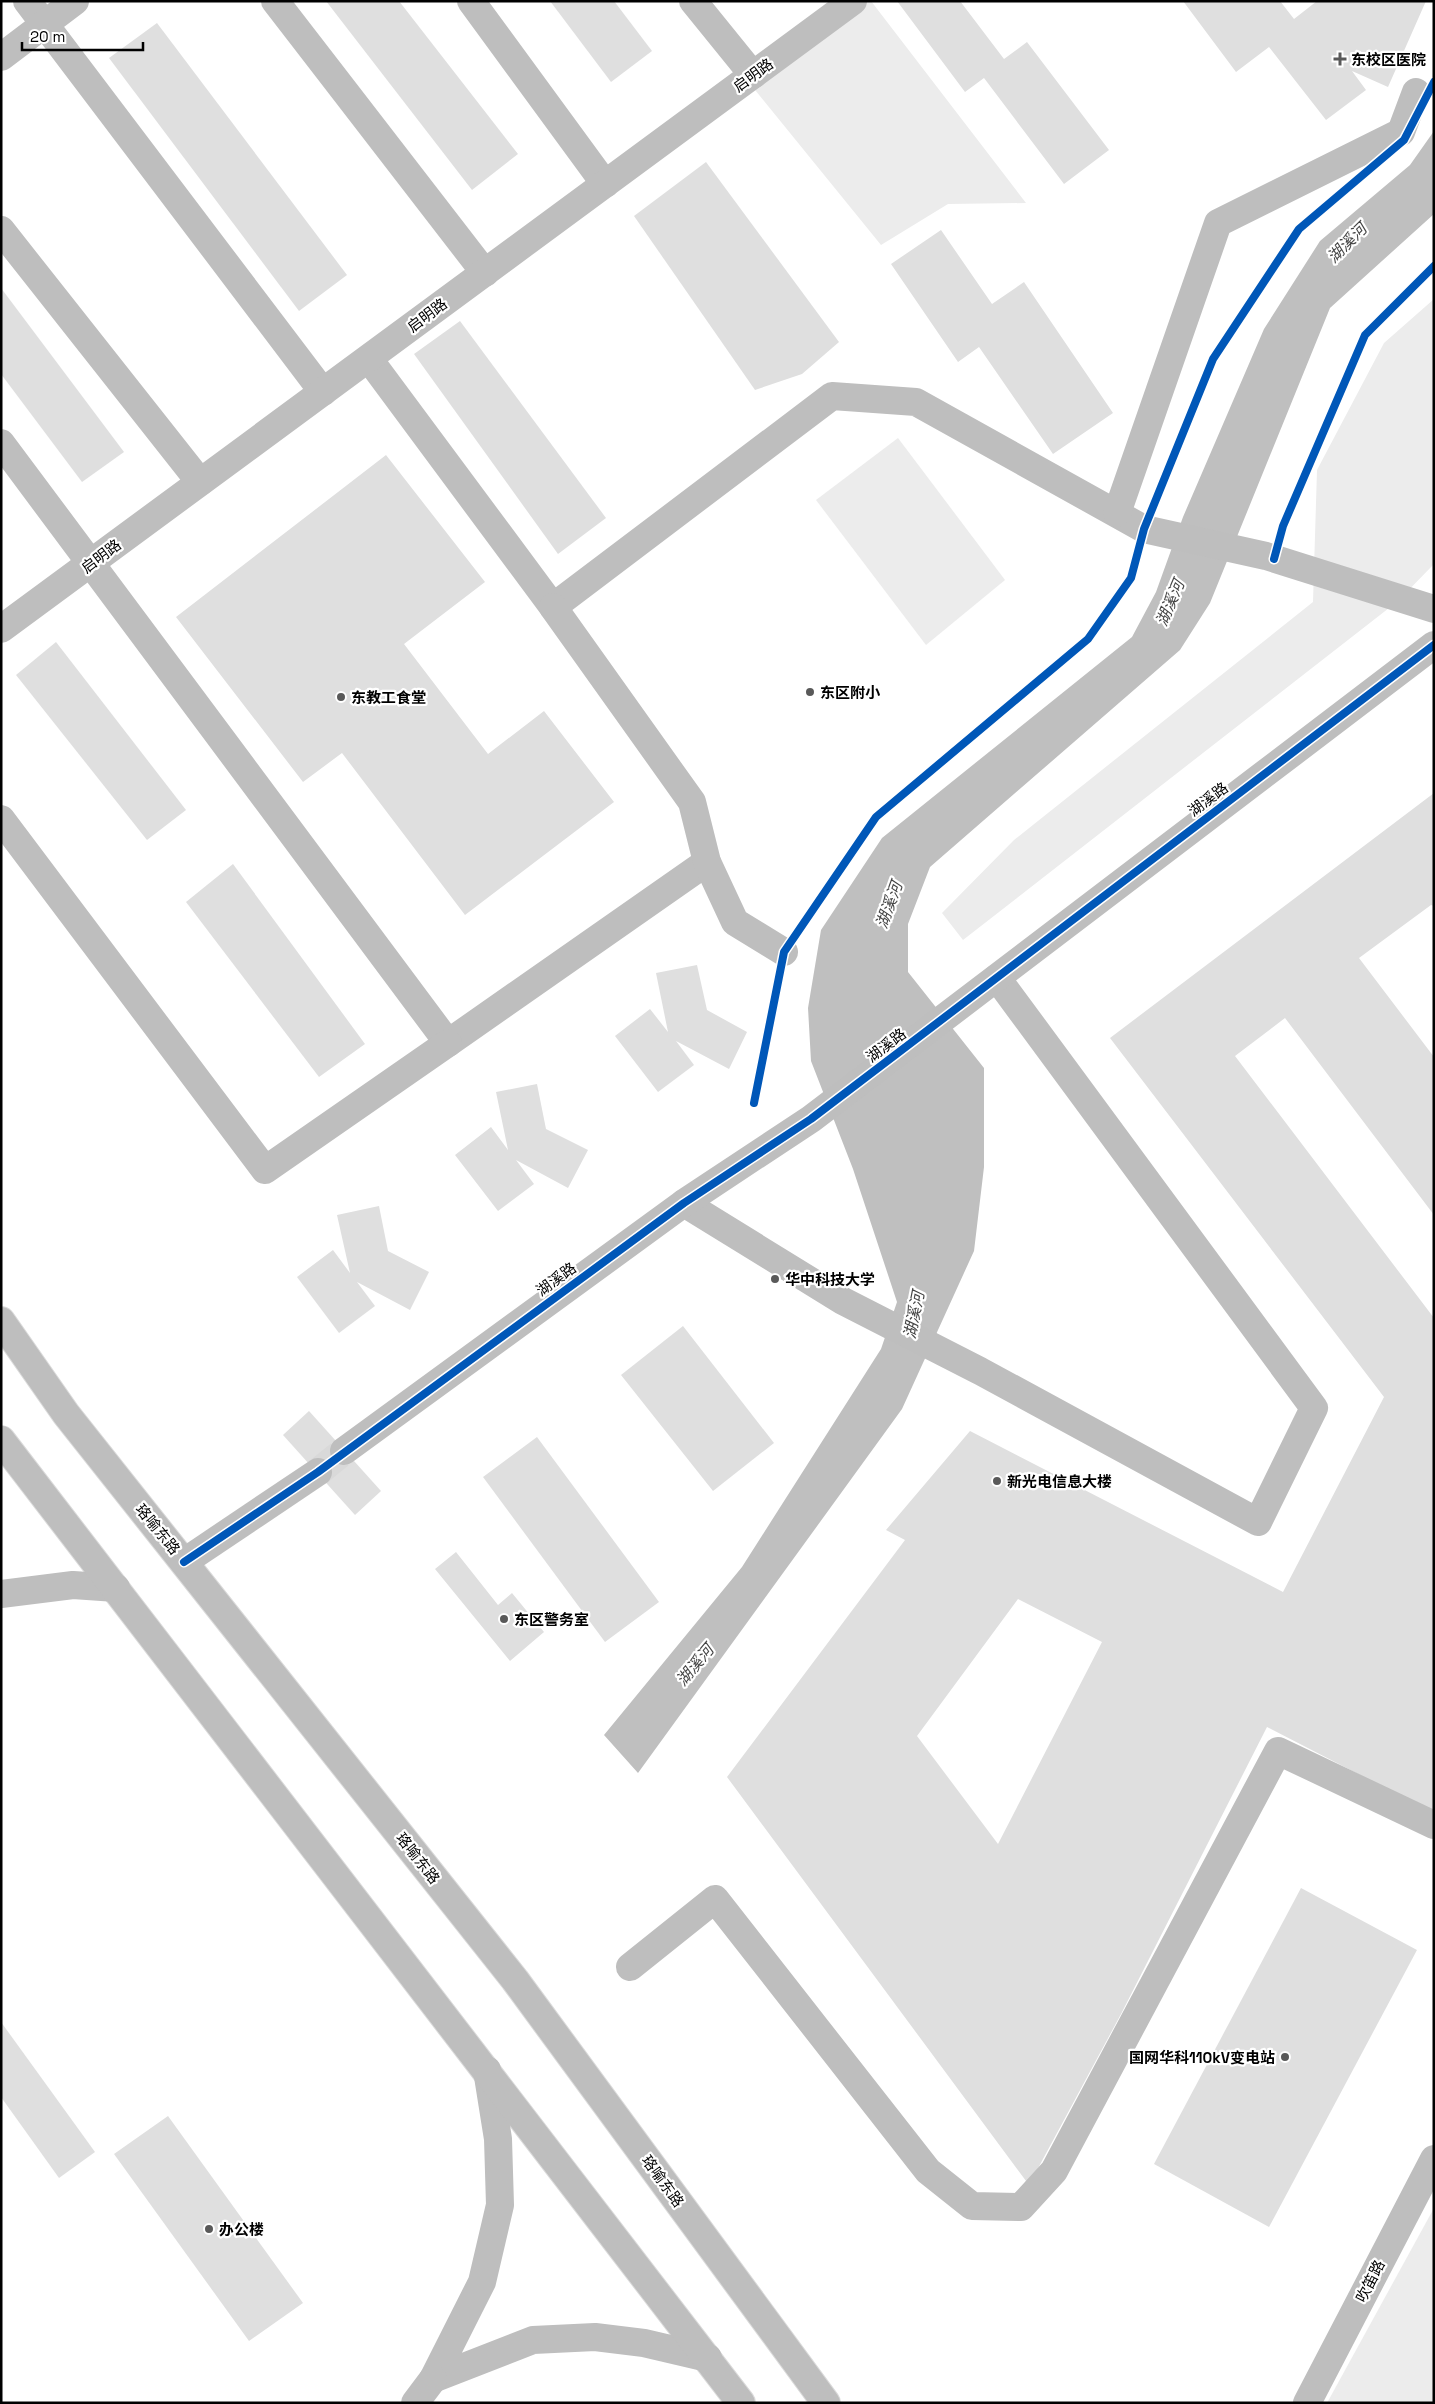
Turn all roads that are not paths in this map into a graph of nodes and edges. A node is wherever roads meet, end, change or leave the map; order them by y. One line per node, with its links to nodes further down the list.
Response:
1 (28, 1): 7 (main road)
2 (74, 1): 7 (main road)
3 (275, 1): 13 (main road)
4 (471, 1): 11 (main road)
5 (693, 1): 9 (main road)
6 (853, 1): 9 (main road, 启明路)
7 (45, 24): 8 (main road); 15 (main road)
8 (1, 56)
9 (753, 75): 11 (main road, 启明路)
10 (1416, 92): 18 (main road)
11 (605, 184): 13 (main road, 启明路)
12 (1, 230): 17 (main road)
13 (484, 273): 14 (main road, 启明路)
14 (369, 358): 15 (main road, 启明路); 20 (main road)
15 (323, 392): 17 (main road, 启明路)
16 (1, 443): 19 (main road)
17 (200, 482): 19 (main road, 启明路)
18 (1117, 513): 20 (main road); 21 (main road)
19 (91, 563): 22 (main road, 启明路); 28 (main road)
20 (553, 607): 25 (main road)
21 (1434, 609)
22 (1, 629)
23 (1434, 644): 27 (main road, 湖溪路)
24 (1, 819): 28 (main road)
25 (707, 862): 26 (main road); 28 (main road)
26 (784, 952)
27 (997, 978): 29 (main road, 湖溪路); 29 (main road)
28 (448, 1043)
29 (684, 1203): 32 (main road, 湖溪路)
30 (1, 1321): 34 (main road, 珞喻东路)
31 (1, 1440): 35 (main road)
32 (344, 1451)
33 (318, 1472): 34 (main road)
34 (184, 1562): 45 (main road, 珞喻东路)
35 (116, 1588): 36 (main road); 39 (main road)
36 (1, 1594)
37 (1434, 1825): 38 (main road)
38 (630, 1967)
39 (487, 2070): 41 (main road); 42 (main road)
40 (1434, 2159): 46 (main road, 吹笛路)
41 (708, 2358): 42 (main road); 44 (main road)
42 (433, 2379): 43 (main road)
43 (415, 2403)
44 (741, 2403)
45 (826, 2403)
46 (1307, 2403)

